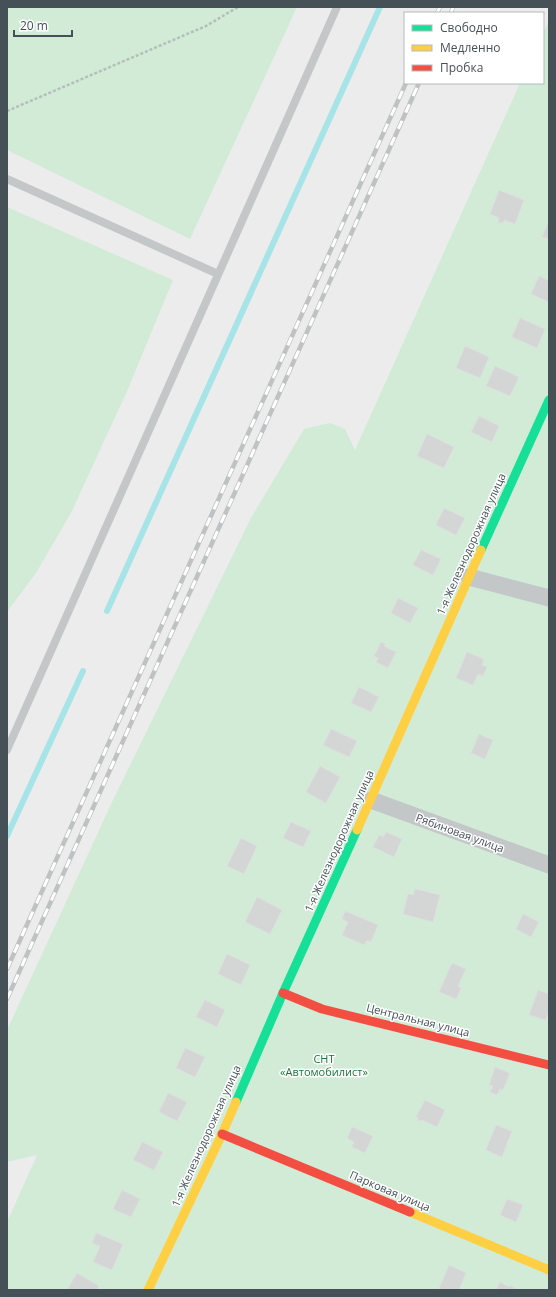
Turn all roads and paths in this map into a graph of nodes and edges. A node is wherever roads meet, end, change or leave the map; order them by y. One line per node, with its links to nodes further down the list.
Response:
1 (238, 7): 3 (path)
2 (336, 7): 5 (lane)
3 (7, 111)
4 (7, 179): 5 (lane)
5 (218, 274): 9 (lane)
6 (549, 400): 7 (street, 1-я Железнодорожная улица)
7 (468, 577): 8 (street); 10 (street, 1-я Железнодорожная улица)
8 (549, 598)
9 (7, 750)
10 (371, 800): 11 (street, Рябиновая улица); 12 (street, 1-я Железнодорожная улица)
11 (549, 865)
12 (283, 993): 13 (street, Центральная улица); 14 (street, 1-я Железнодорожная улица)
13 (549, 1065)
14 (222, 1134): 15 (street, Парковая улица); 16 (street, 1-я Железнодорожная улица)
15 (549, 1270)
16 (148, 1290)

